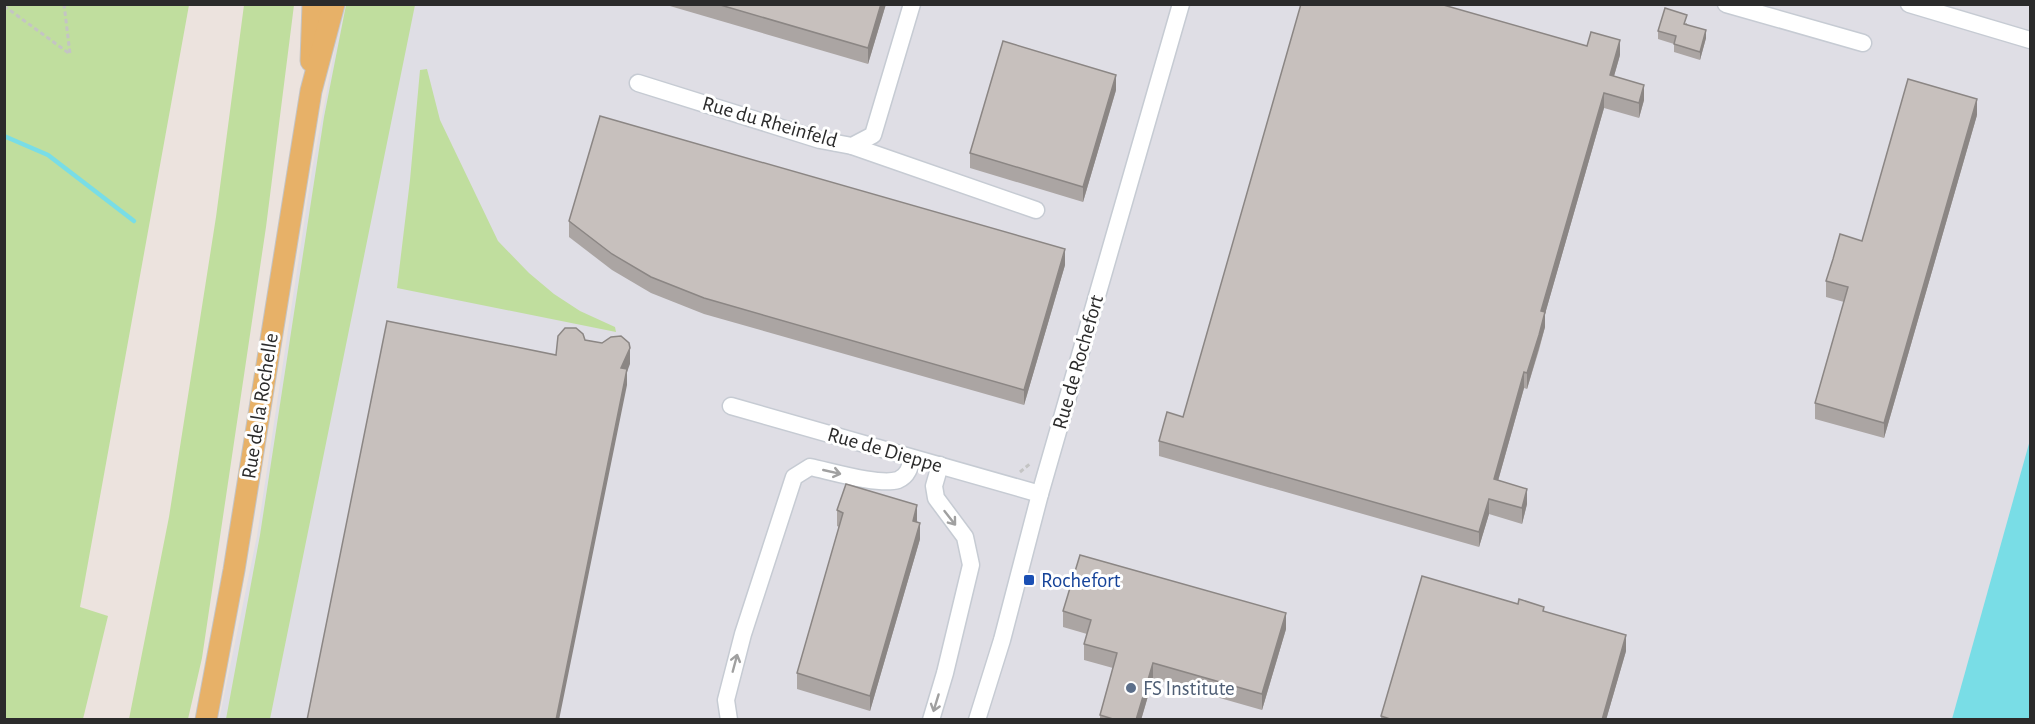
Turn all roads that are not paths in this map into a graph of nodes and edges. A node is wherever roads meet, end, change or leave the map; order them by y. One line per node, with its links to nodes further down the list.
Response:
1 (313, 4): 10 (main road, Rue de la Rochelle)
2 (334, 4): 10 (main road, Rue de la Rochelle)
3 (912, 4): 11 (street, Rue du Rheinfeld)
4 (1181, 4): 16 (street, Rue de Rochefort)
5 (1726, 4): 8 (street)
6 (1909, 4): 7 (street)
7 (2031, 40)
8 (1863, 43)
9 (638, 82): 11 (street, Rue du Rheinfeld)
10 (311, 91): 17 (main road, Rue de la Rochelle)
11 (852, 146): 12 (street)
12 (1036, 210)
13 (730, 406): 14 (street, Rue de Dieppe)
14 (912, 458): 15 (street, Rue de Dieppe); 18 (street, one-way to 14)
15 (940, 465): 16 (street, Rue de Dieppe); 19 (street, one-way to 19)
16 (1040, 494): 20 (street, Rue de Rochefort)
17 (206, 720)
18 (729, 720)
19 (931, 720)
20 (977, 720)

